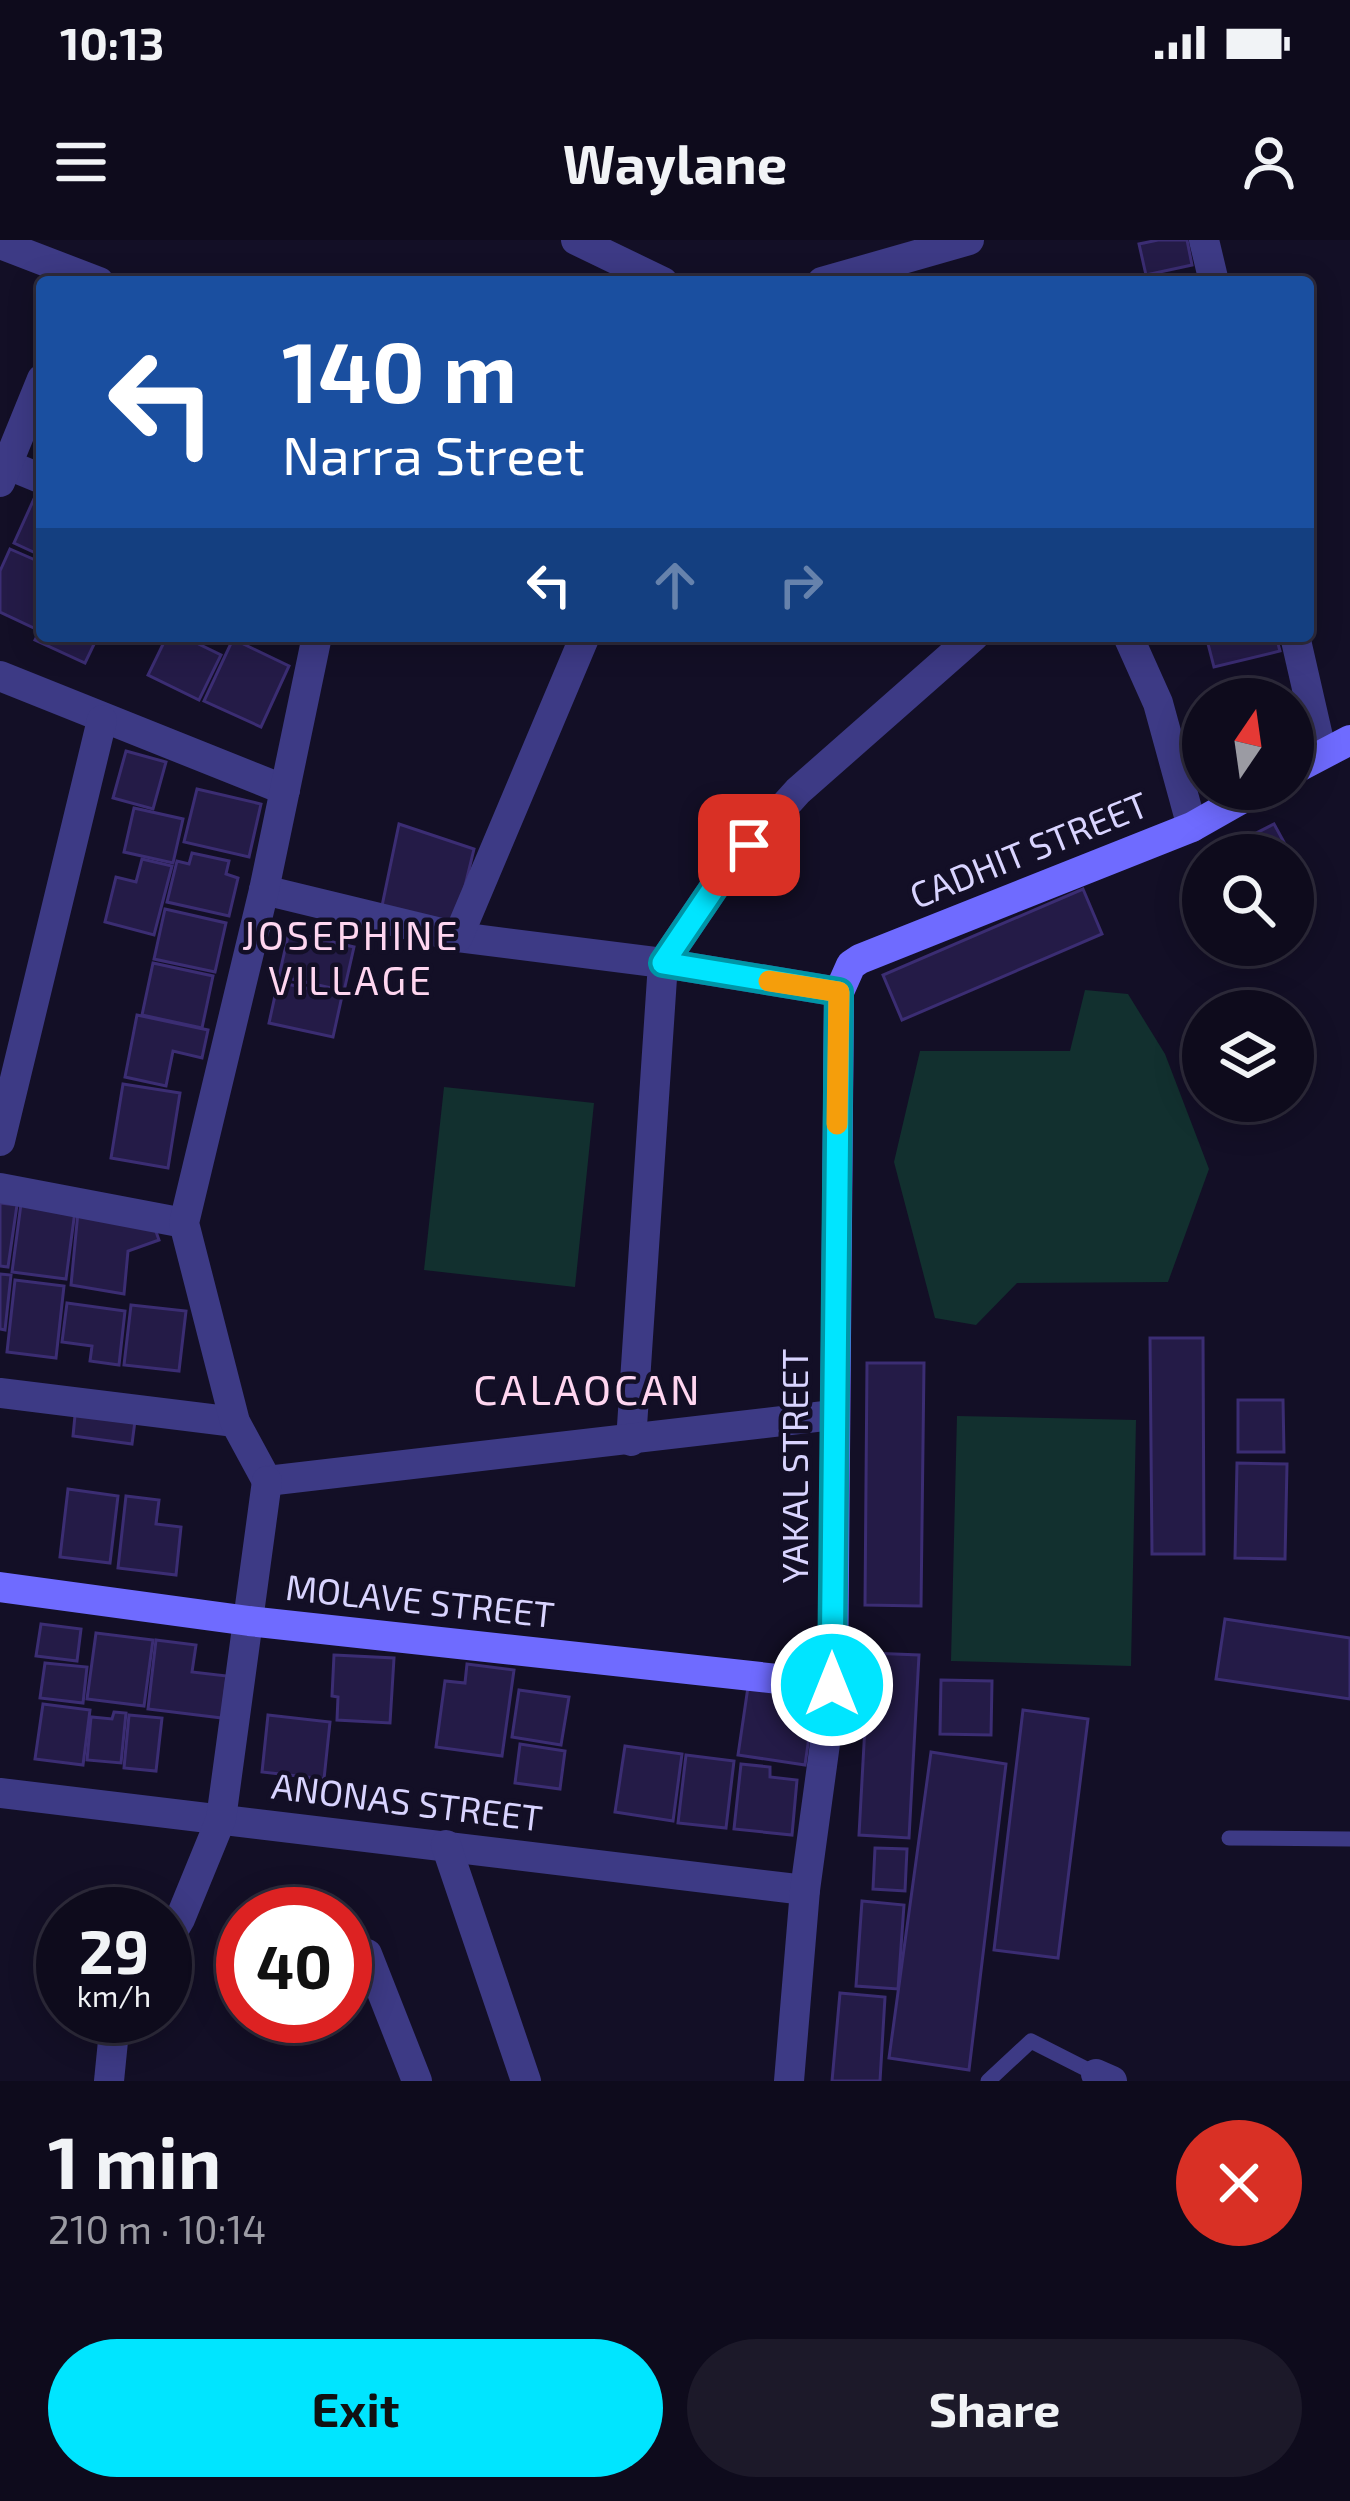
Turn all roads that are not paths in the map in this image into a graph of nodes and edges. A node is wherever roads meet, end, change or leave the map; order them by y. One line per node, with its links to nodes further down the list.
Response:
1 (576, 240): 6 (street)
2 (969, 240): 7 (street)
3 (1204, 240): 8 (street)
4 (0, 244): 5 (street)
5 (78, 276)
6 (651, 276)
7 (843, 276)
8 (1213, 276)
9 (36, 394): 10 (street)
10 (4, 474): 11 (street)
11 (36, 478)
12 (316, 642): 20 (street)
13 (582, 642): 24 (street)
14 (967, 642): 25 (street)
15 (1131, 642): 22 (street)
16 (1297, 642): 19 (street)
17 (0, 676): 18 (street)
18 (102, 719): 20 (street); 27 (street)
19 (1336, 747)
20 (285, 790): 23 (street)
21 (1222, 810): 22 (street, CADHIT STREET)
22 (1192, 827): 26 (street, CADHIT STREET)
23 (264, 890): 24 (street); 29 (street)
24 (458, 937): 25 (street)
25 (663, 963): 26 (street); 33 (street)
26 (839, 992): 31 (street, YAKAL STREET)
27 (0, 1141)
28 (0, 1188): 29 (street)
29 (184, 1223): 32 (street)
30 (0, 1393): 32 (street)
31 (833, 1415): 33 (street); 37 (street, YAKAL STREET)
32 (236, 1422): 34 (street)
33 (631, 1441): 34 (street)
34 (267, 1481): 36 (street)
35 (0, 1587): 36 (street, MOLAVE STREET)
36 (249, 1621): 37 (street, MOLAVE STREET); 39 (street)
37 (832, 1685): 44 (street, YAKAL STREET)
38 (0, 1793): 39 (street, ANONAS STREET)
39 (221, 1819): 42 (street, ANONAS STREET); 43 (street)
40 (1229, 1838): 41 (lane)
41 (1350, 1839)
42 (446, 1845): 44 (street, ANONAS STREET); 51 (street)
43 (192, 1890)
44 (805, 1890): 48 (street, YAKAL STREET)
45 (372, 1967): 50 (street)
46 (113, 2043): 49 (street)
47 (1104, 2078): 52 (lane)
48 (782, 2080)
49 (110, 2081)
50 (417, 2081)
51 (526, 2081)
52 (988, 2081)

